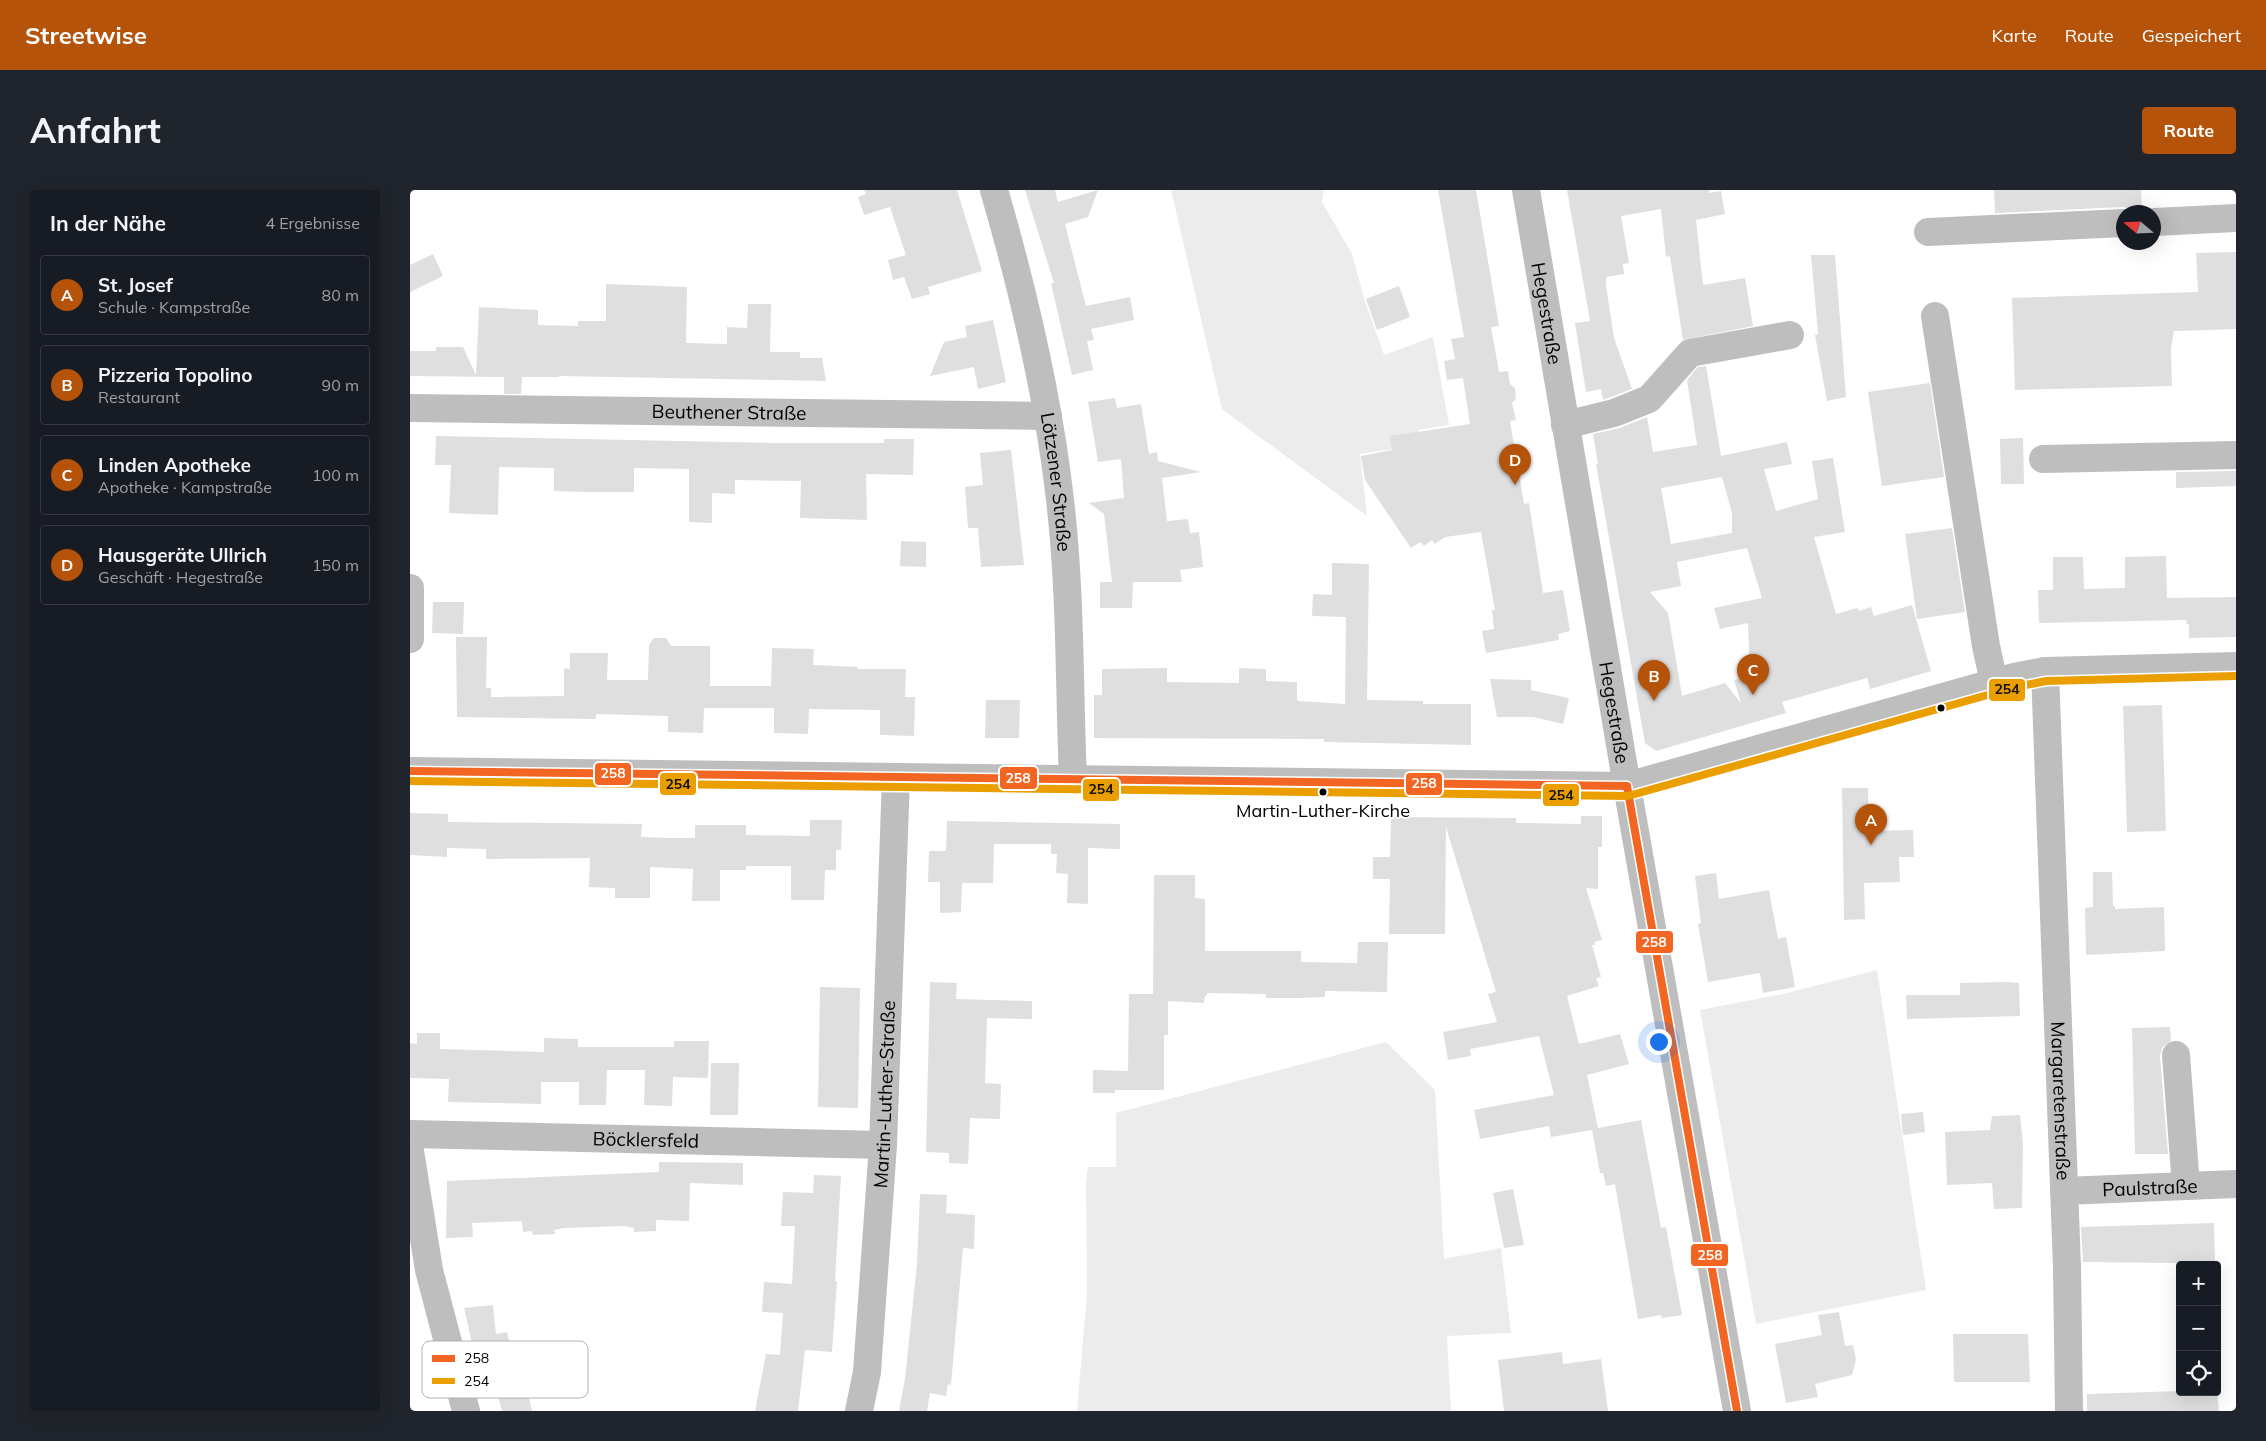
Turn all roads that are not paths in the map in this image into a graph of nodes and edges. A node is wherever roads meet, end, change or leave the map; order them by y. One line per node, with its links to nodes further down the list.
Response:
1 (994, 190): 10 (street, Lötzener Straße)
2 (1526, 190): 11 (street, Hegestraße)
3 (2236, 218): 4 (street)
4 (2161, 222)
5 (2116, 223): 6 (street)
6 (1928, 232)
7 (1935, 316): 18 (street)
8 (1790, 335): 11 (street)
9 (410, 408): 10 (street, Beuthener Straße)
10 (1048, 416): 21 (street, Lötzener Straße)
11 (1565, 425): 22 (street, Hegestraße)
12 (2236, 455): 13 (street)
13 (2043, 459)
14 (410, 588): 15 (street)
15 (410, 639)
16 (2236, 666): 17 (street)
17 (2045, 671): 18 (street); 29 (street, Margaretenstraße)
18 (1994, 682): 22 (street)
19 (410, 771): 20 (street)
20 (896, 777): 21 (street); 25 (street, Martin-Luther-Straße)
21 (1073, 780): 22 (street)
22 (1627, 786): 34 (street, Hegestraße)
23 (2176, 1055): 28 (street)
24 (410, 1134): 25 (street, Böcklersfeld)
25 (883, 1145): 33 (street, Martin-Luther-Straße)
26 (410, 1151): 30 (street)
27 (2236, 1184): 28 (street, Paulstraße)
28 (2186, 1186): 29 (street, Paulstraße)
29 (2064, 1191): 35 (street, Margaretenstraße)
30 (448, 1341)
31 (463, 1398): 32 (street)
32 (466, 1411)
33 (859, 1411)
34 (1738, 1411)
35 (2069, 1411)

